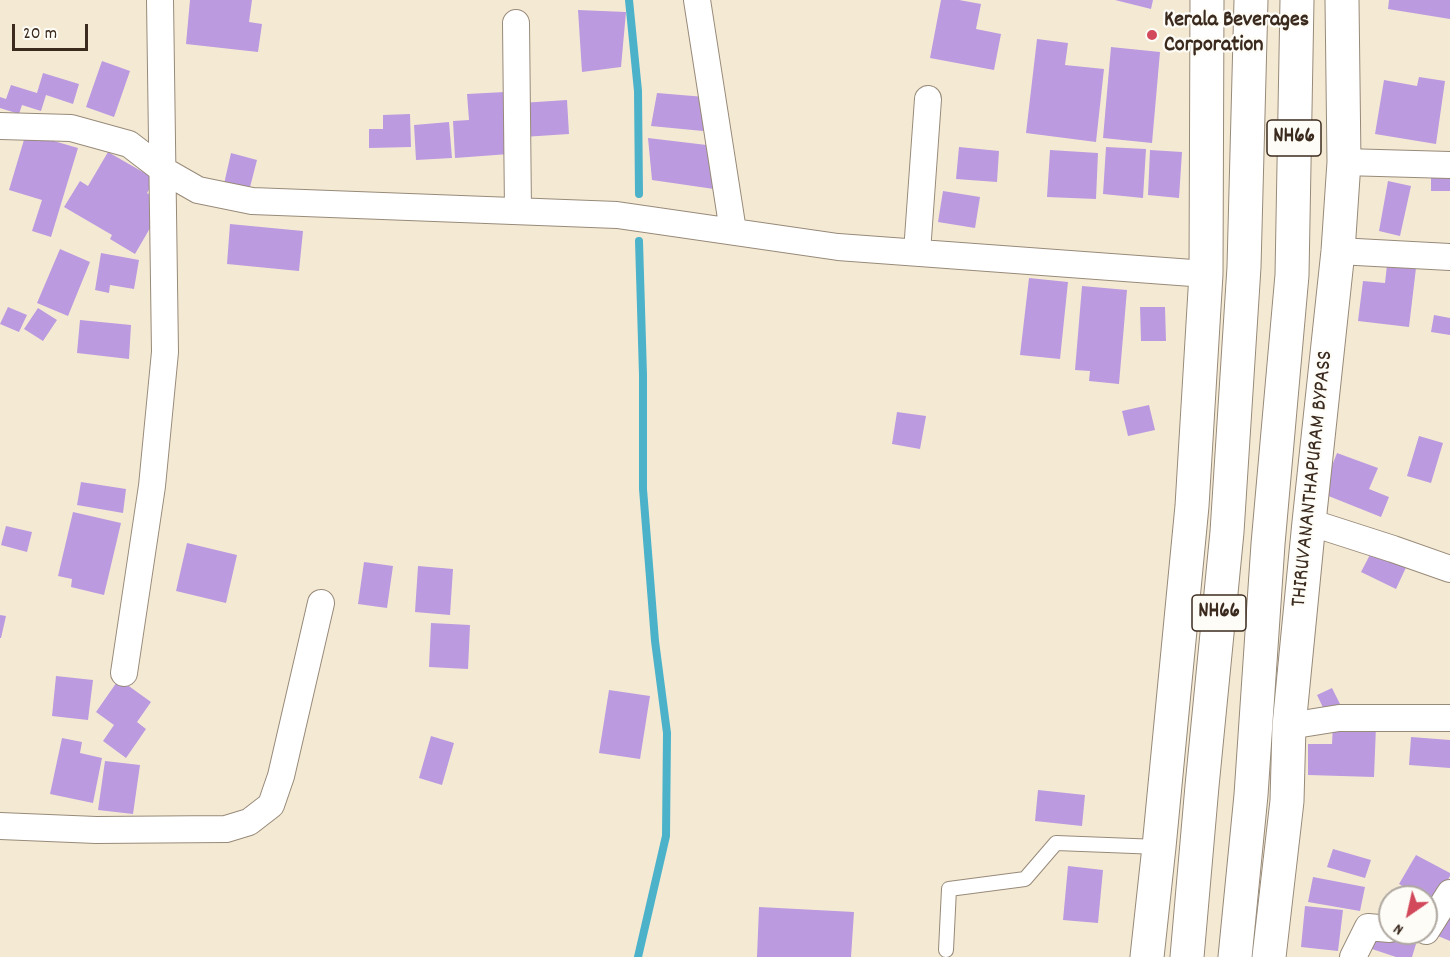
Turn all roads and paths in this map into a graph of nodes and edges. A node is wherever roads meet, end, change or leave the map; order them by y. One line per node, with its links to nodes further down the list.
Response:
1 (160, 0): 12 (street)
2 (697, 0): 14 (street)
3 (1207, 0): 18 (main road)
4 (1251, 0): 32 (main road, NH66)
5 (1297, 0): 33 (main road, THIRUVANANTHAPURAM BYPASS / NH66)
6 (1341, 0): 10 (main road, THIRUVANANTHAPURAM BYPASS)
7 (516, 23): 13 (street)
8 (928, 99): 16 (street)
9 (0, 126): 12 (street)
10 (1344, 162): 11 (street); 15 (main road, THIRUVANANTHAPURAM BYPASS)
11 (1450, 165)
12 (163, 170): 13 (street); 22 (street)
13 (518, 211): 14 (street)
14 (733, 231): 16 (street)
15 (1338, 251): 17 (street); 19 (main road, THIRUVANANTHAPURAM BYPASS)
16 (917, 252): 18 (street)
17 (1450, 257)
18 (1206, 274): 26 (main road)
19 (1309, 522): 20 (street); 24 (main road, THIRUVANANTHAPURAM BYPASS)
20 (1450, 569)
21 (321, 603): 25 (street)
22 (124, 674)
23 (1450, 718): 24 (street)
24 (1289, 726): 34 (main road, THIRUVANANTHAPURAM BYPASS)
25 (0, 826)
26 (1159, 847): 30 (lane); 31 (main road)
27 (1450, 893): 28 (street)
28 (1438, 912)
29 (1378, 928): 35 (street)
30 (946, 950)
31 (1147, 957)
32 (1187, 957)
33 (1235, 957)
34 (1269, 957)
35 (1353, 957)

